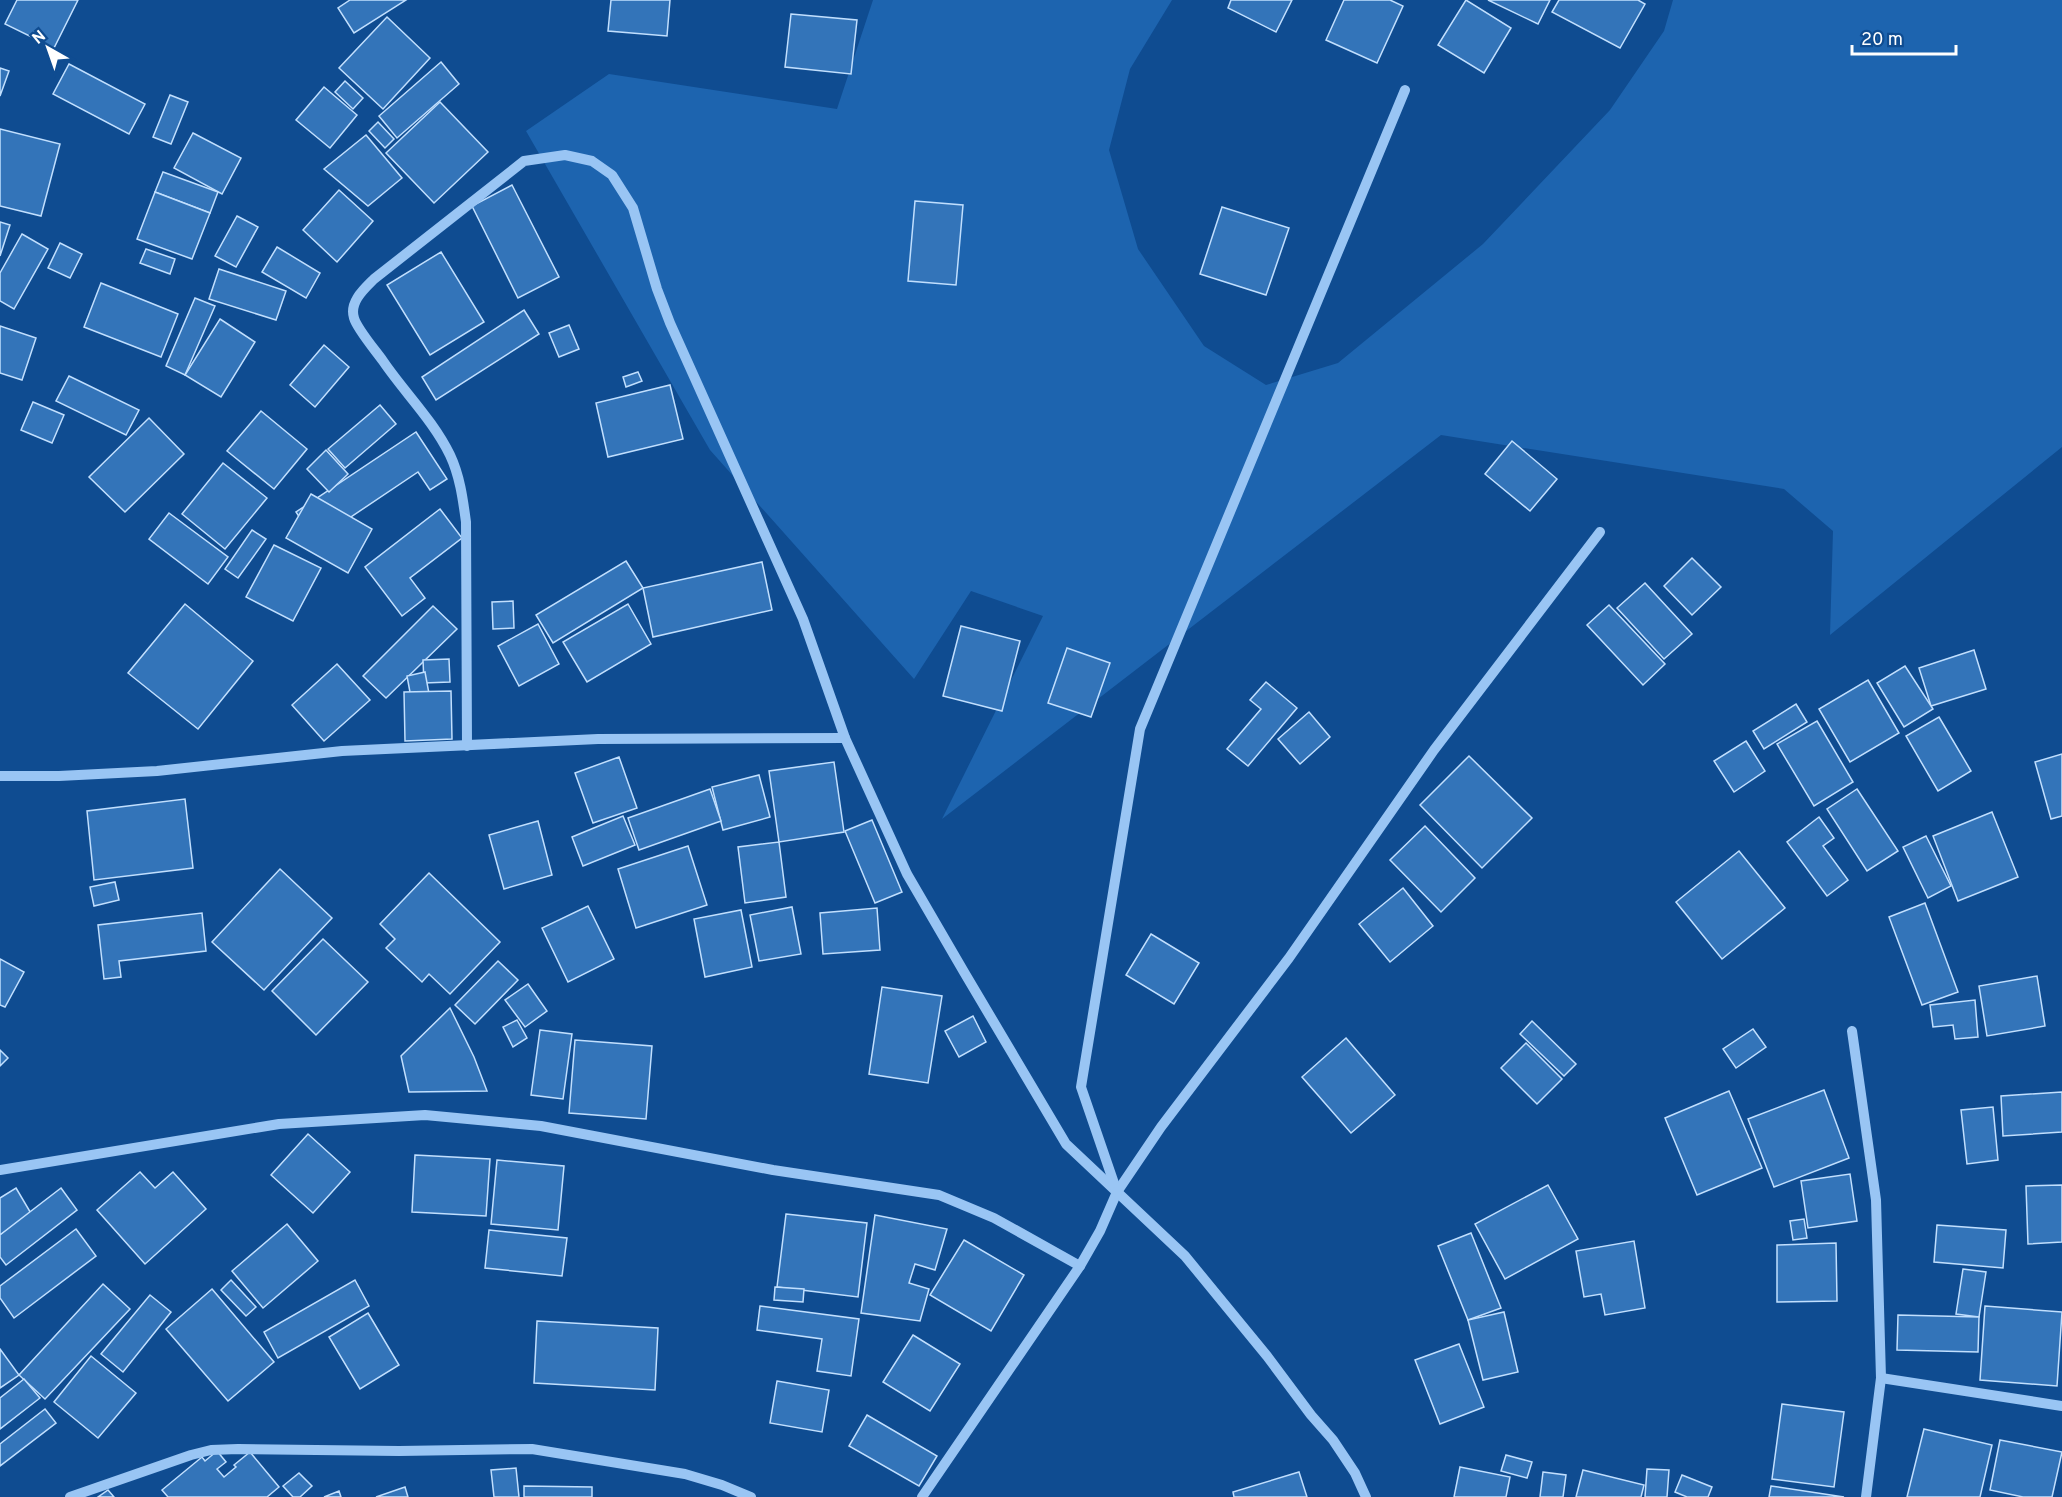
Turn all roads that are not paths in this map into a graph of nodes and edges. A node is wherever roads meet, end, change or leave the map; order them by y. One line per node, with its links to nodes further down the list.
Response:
1 (1405, 90): 8 (street)
2 (1600, 532): 8 (street)
3 (845, 738): 4 (street); 4 (street); 8 (street)
4 (467, 746): 5 (street)
5 (0, 776)
6 (1852, 1031): 10 (street)
7 (0, 1170): 9 (street)
8 (1117, 1192): 9 (street); 15 (street)
9 (1080, 1266): 14 (street)
10 (1881, 1378): 11 (street); 16 (street)
11 (2062, 1406)
12 (70, 1497): 13 (street)
13 (751, 1497)
14 (922, 1497)
15 (1366, 1497)
16 (1866, 1497)

